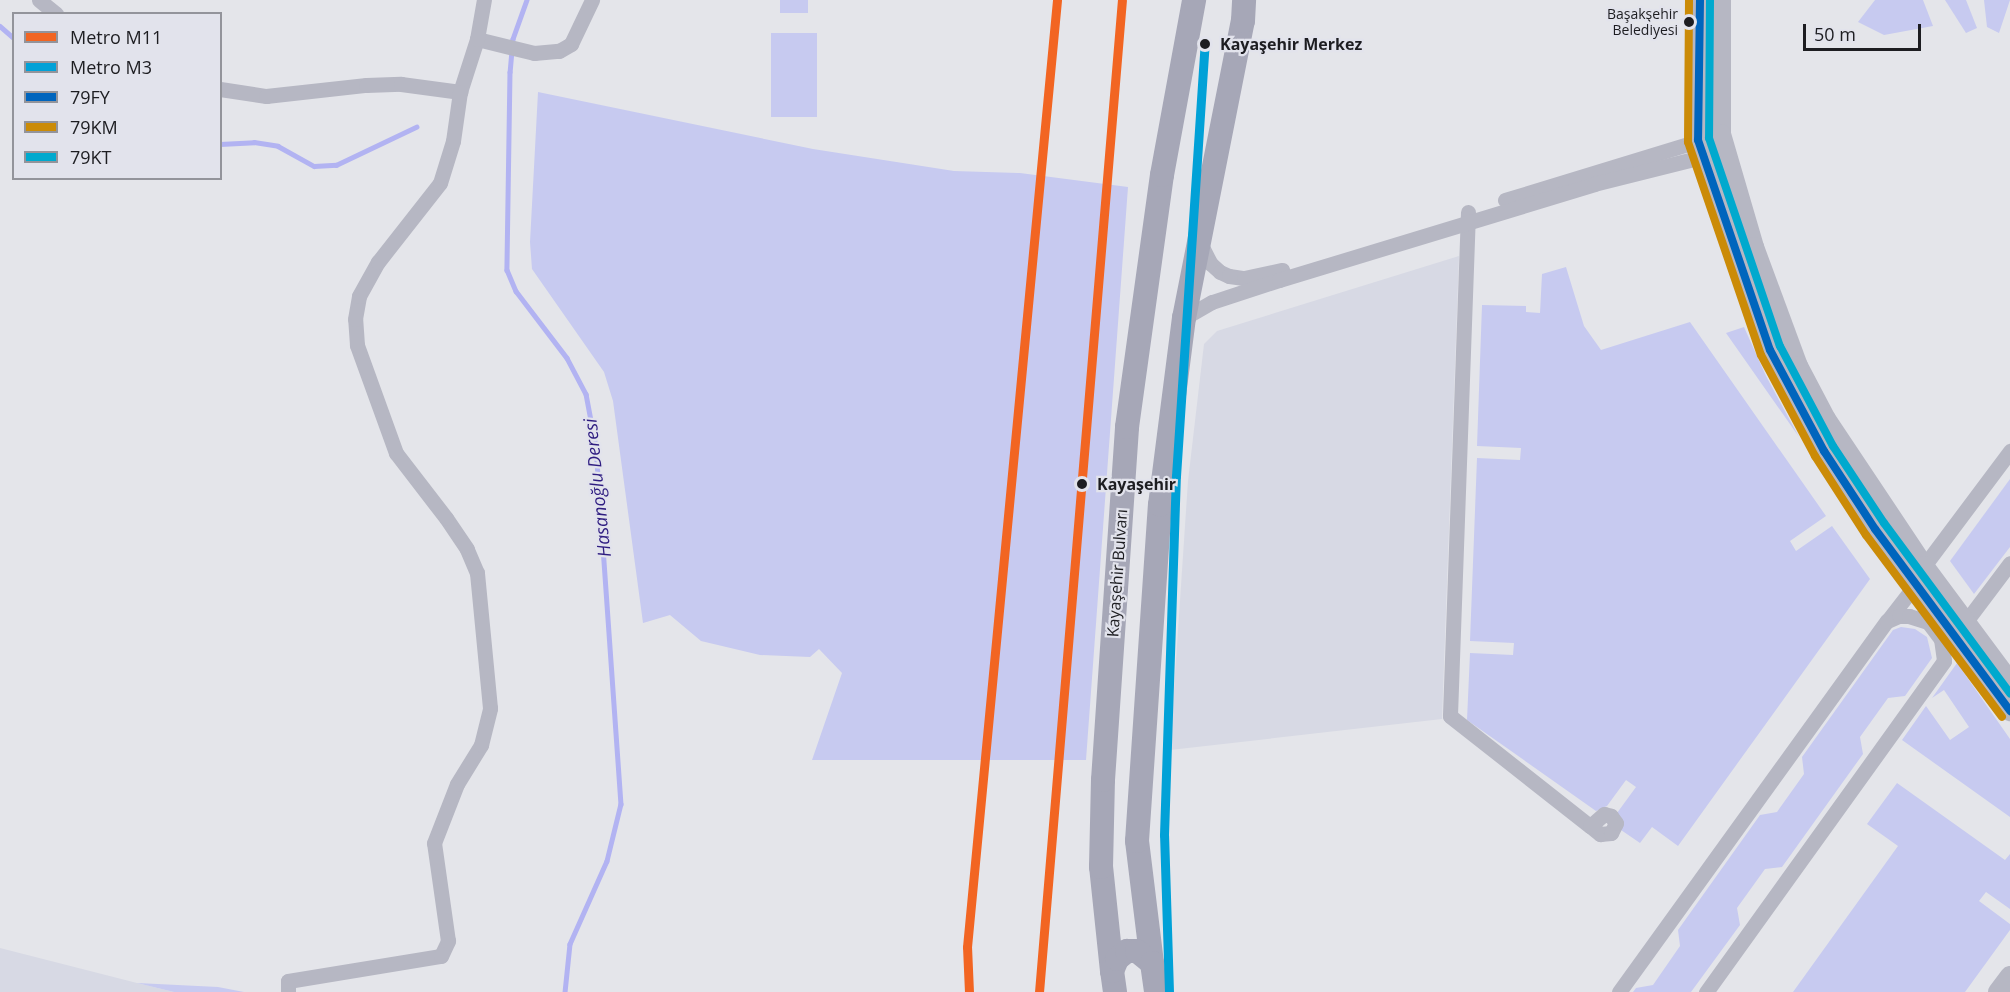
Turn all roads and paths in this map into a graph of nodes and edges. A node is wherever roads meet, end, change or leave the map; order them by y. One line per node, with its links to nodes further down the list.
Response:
1 (39, 0): 8 (street)
2 (484, 0): 9 (street)
3 (592, 0): 9 (street)
4 (1194, 0): 29 (main road, Kayaşehir Bulvarı)
5 (1244, 0): 15 (main road)
6 (1700, 0): 13 (street)
7 (1721, 0): 12 (street)
8 (54, 12)
9 (477, 39): 11 (street)
10 (222, 89): 11 (street)
11 (460, 92): 30 (street)
12 (1723, 142): 13 (street); 19 (street)
13 (1700, 148): 14 (street); 19 (street)
14 (1467, 217): 15 (street); 16 (street); 26 (street)
15 (1198, 242): 16 (main road)
16 (1184, 318): 27 (main road)
17 (2010, 451): 19 (street)
18 (2010, 563): 20 (street)
19 (1920, 575): 20 (street); 21 (street); 22 (street)
20 (1967, 620): 24 (street)
21 (1887, 621): 23 (street); 32 (street)
22 (1958, 641): 23 (street); 25 (street)
23 (1944, 661): 33 (street)
24 (2010, 682)
25 (2010, 711)
26 (1590, 826)
27 (1152, 963): 29 (main road, Kayaşehir Bulvarı); 31 (main road)
28 (2010, 976): 34 (street)
29 (1113, 981)
30 (288, 987)
31 (1156, 992)
32 (1619, 992)
33 (1706, 992)
34 (1998, 992)

